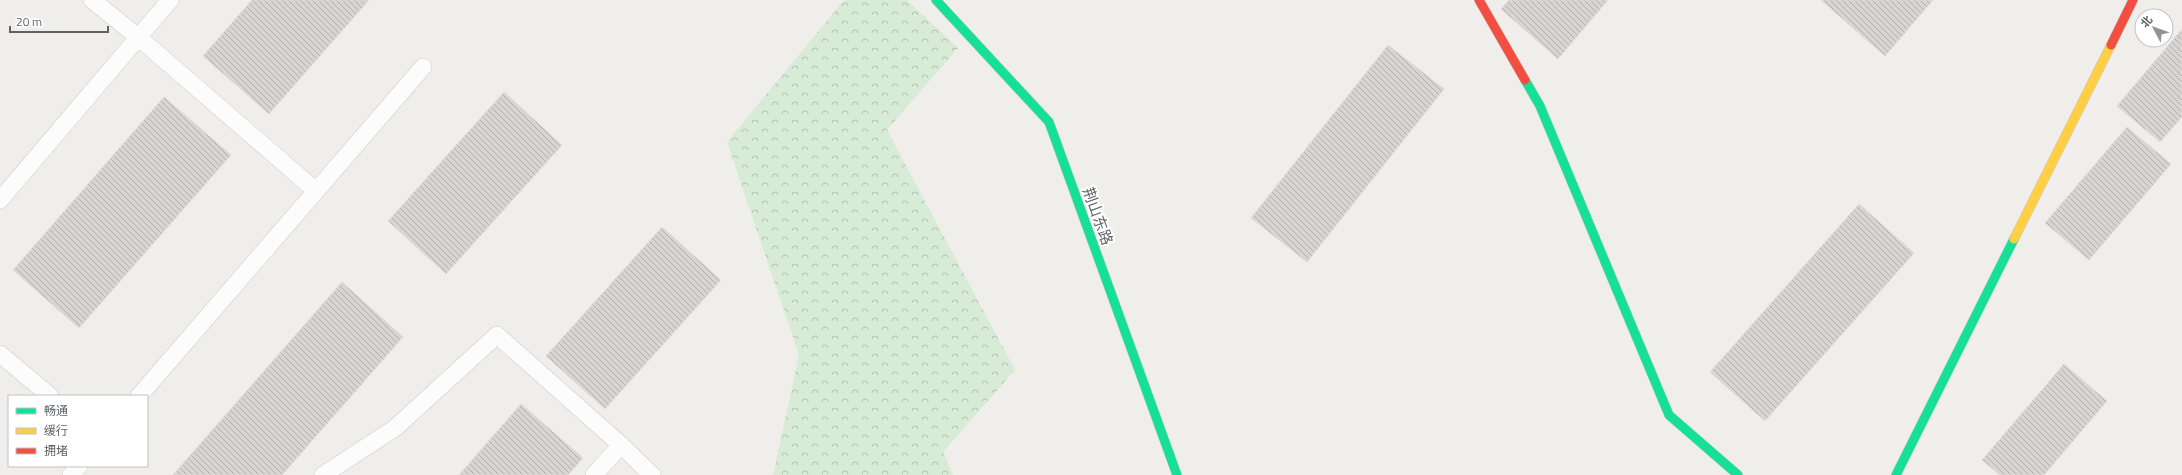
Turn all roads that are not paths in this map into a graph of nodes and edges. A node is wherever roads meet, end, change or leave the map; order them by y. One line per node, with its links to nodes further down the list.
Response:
1 (92, 0): 6 (lane)
2 (170, 0): 6 (lane)
3 (936, 0): 19 (street, 荆山东路)
4 (1479, 0): 20 (street)
5 (2133, 0): 21 (street)
6 (138, 37): 8 (lane); 9 (lane)
7 (423, 67): 8 (lane)
8 (316, 191): 12 (lane)
9 (0, 200)
10 (0, 354): 11 (lane)
11 (49, 395)
12 (140, 395)
13 (621, 445): 16 (lane); 17 (lane); 18 (lane)
14 (78, 467): 15 (lane)
15 (71, 475)
16 (323, 475)
17 (594, 475)
18 (652, 475)
19 (1177, 475)
20 (1738, 475)
21 (1896, 475)

